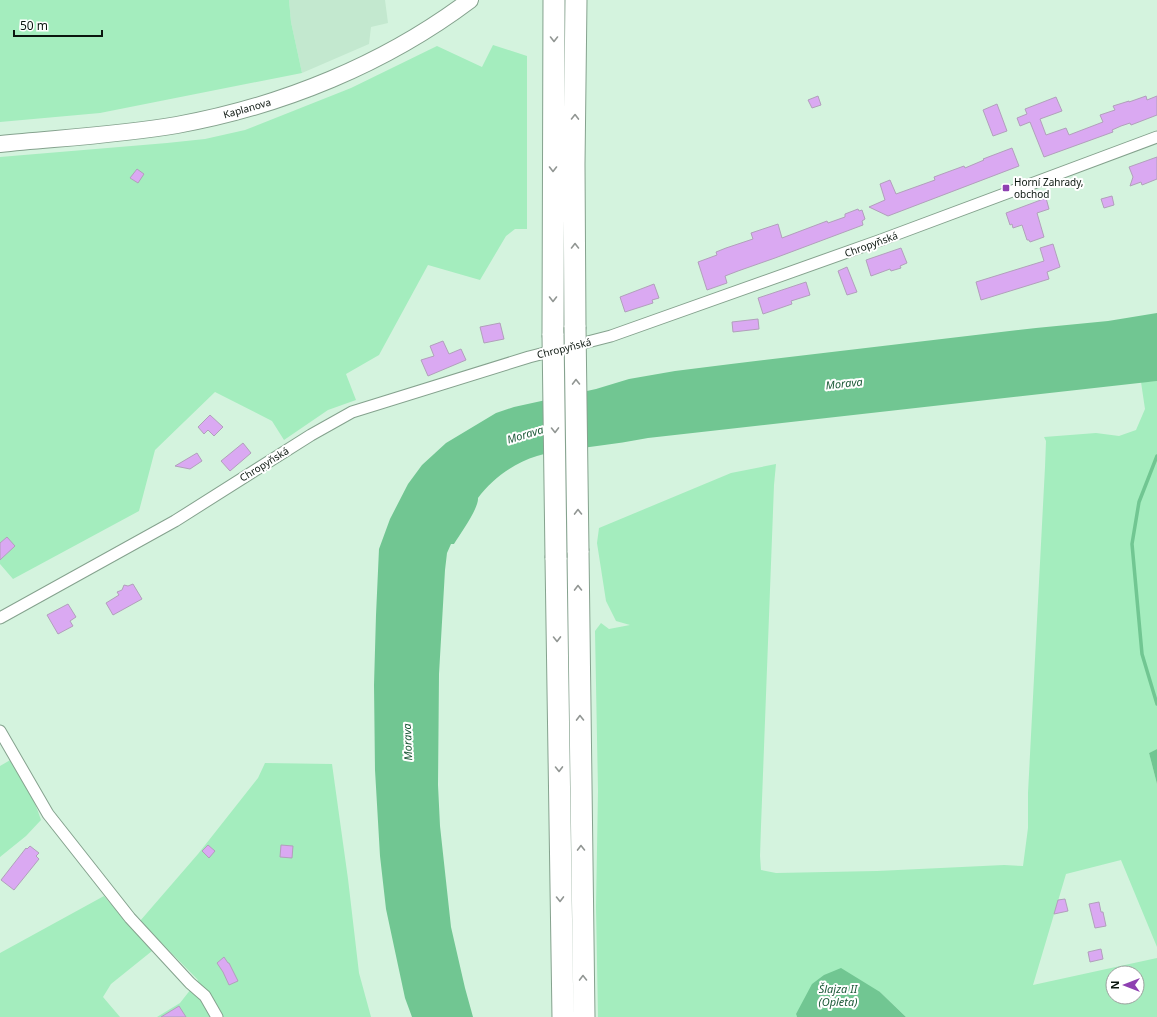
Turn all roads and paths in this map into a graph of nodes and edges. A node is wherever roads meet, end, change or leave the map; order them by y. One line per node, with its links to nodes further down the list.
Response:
1 (470, 0): 5 (main road, Kaplanova)
2 (554, 0): 9 (highway, one-way to 9, bridge)
3 (576, 0): 10 (highway, one-way to 3, bridge)
4 (1157, 137): 6 (street, Chropyňská)
5 (0, 144)
6 (0, 618)
7 (0, 731): 8 (street)
8 (218, 1017)
9 (563, 1017)
10 (584, 1017)

